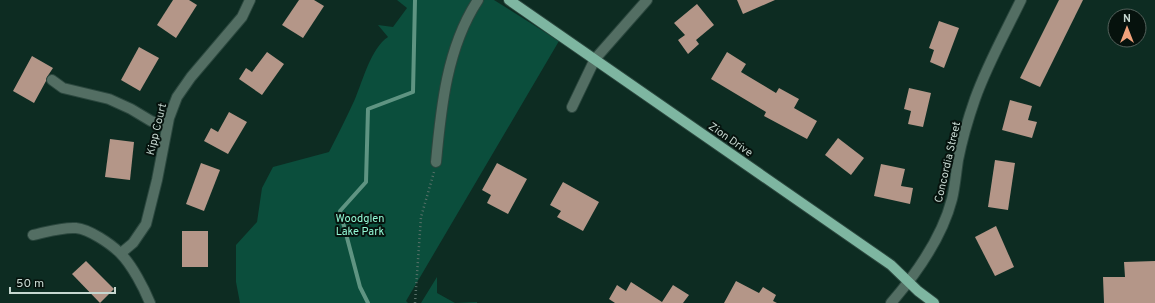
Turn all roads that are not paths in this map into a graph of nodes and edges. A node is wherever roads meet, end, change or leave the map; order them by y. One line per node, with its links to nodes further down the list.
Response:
1 (250, 0): 9 (street, Kipp Court)
2 (478, 0): 10 (street)
3 (509, 0): 6 (main road, Zion Drive)
4 (647, 0): 6 (street)
5 (1021, 0): 13 (street, Concordia Street)
6 (595, 59): 8 (street); 13 (main road, Zion Drive)
7 (52, 80): 9 (street)
8 (572, 107)
9 (167, 126): 12 (street, Kipp Court)
10 (436, 162)
11 (33, 235): 12 (street)
12 (120, 253): 14 (street)
13 (909, 281): 15 (street, Concordia Street); 16 (main road, Zion Drive)
14 (150, 303)
15 (891, 303)
16 (934, 303)

